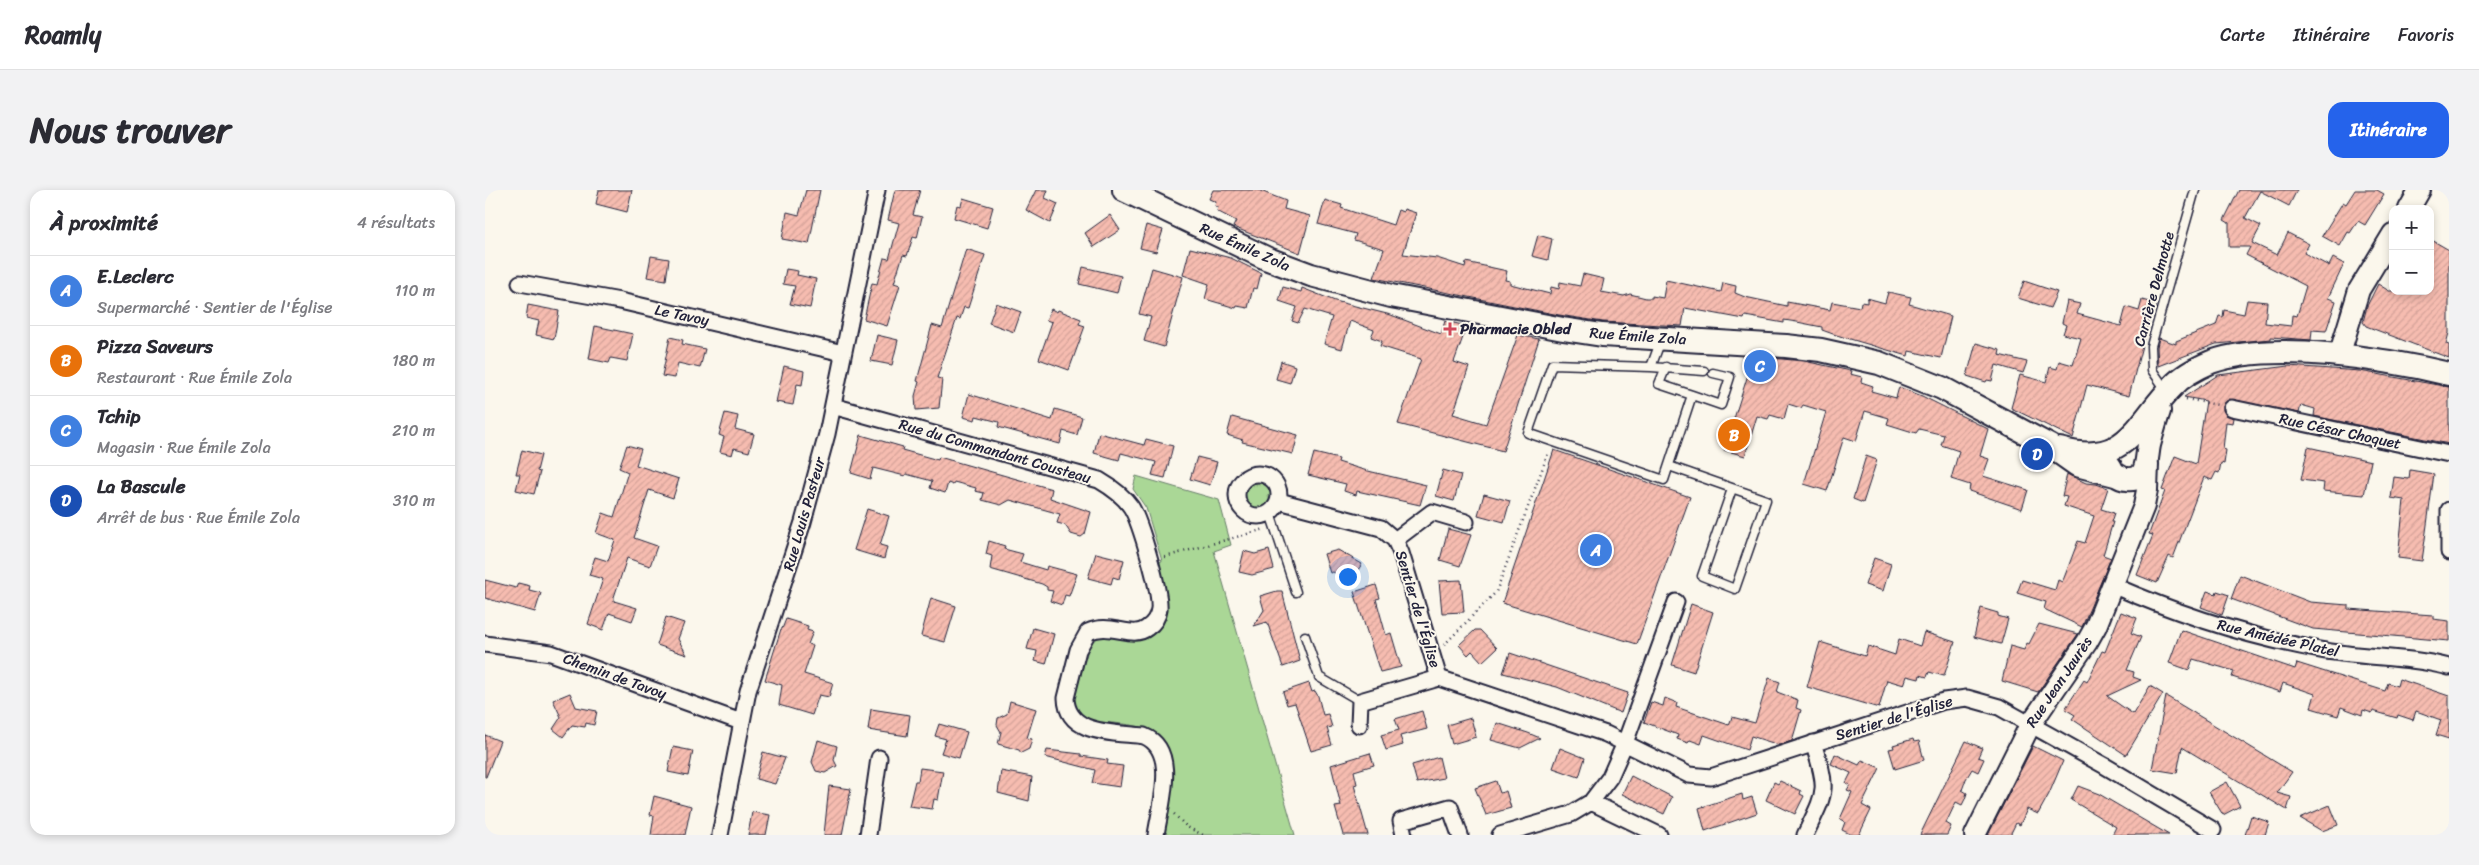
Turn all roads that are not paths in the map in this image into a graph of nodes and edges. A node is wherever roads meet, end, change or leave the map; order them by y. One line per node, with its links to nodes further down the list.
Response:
1 (877, 190): 9 (street, Rue Louis Pasteur)
2 (1124, 190): 8 (main road, Rue Émile Zola)
3 (2195, 190): 16 (lane, Carrière Delmotte)
4 (2420, 190): 5 (street)
5 (2411, 205)
6 (2389, 241): 10 (street)
7 (520, 283): 9 (street, Le Tavoy)
8 (1662, 338): 11 (lane); 21 (main road, Rue Émile Zola)
9 (843, 353): 18 (street, Rue Louis Pasteur)
10 (2339, 356): 15 (main road); 16 (main road)
11 (1651, 367): 12 (lane); 24 (lane)
12 (1666, 367): 13 (lane); 17 (lane)
13 (1704, 371)
14 (1713, 373): 17 (lane)
15 (2449, 374)
16 (2173, 386): 20 (main road); 23 (main road)
17 (1692, 395): 24 (lane)
18 (833, 406): 41 (street, Rue Louis Pasteur); 51 (street, Rue du Commandant Cousteau)
19 (2232, 408): 22 (street, Rue César Choquet)
20 (2120, 444): 21 (main road); 23 (main road); 25 (main road)
21 (2050, 446): 25 (main road, Rue Émile Zola)
22 (2449, 454)
23 (2148, 461): 25 (main road); 30 (street, Rue Jean Jaurès)
24 (1669, 466): 26 (lane)
25 (2123, 478): 30 (street, Rue Jean Jaurès)
26 (1732, 489): 26 (lane)
27 (2449, 510): 32 (street)
28 (1275, 513): 31 (street, Sentier de l'Église); 34 (lane)
29 (1466, 522): 31 (street, Sentier de l'Église)
30 (2136, 526): 33 (street, Rue Jean Jaurès)
31 (1395, 540): 39 (street, Sentier de l'Église)
32 (2449, 552)
33 (2112, 585): 38 (street, Rue Amédée Platel); 43 (street, Rue Jean Jaurès)
34 (1296, 592)
35 (1676, 602): 45 (street)
36 (1305, 636): 40 (lane)
37 (485, 644): 41 (street, Chemin de Tavoy)
38 (2449, 667)
39 (1439, 678): 40 (street, Sentier de l'Église); 45 (street, Sentier de l'Église)
40 (1360, 701): 42 (street)
41 (741, 722): 49 (street, Rue Louis Pasteur)
42 (1359, 725)
43 (2030, 725): 44 (street, Sentier de l'Église); 48 (street, Sentier de l'Église); 57 (street, Rue Jean Jaurès)
44 (1813, 743): 45 (street, Sentier de l'Église); 56 (street)
45 (1625, 744): 47 (street)
46 (879, 758): 50 (street)
47 (1591, 802): 54 (street); 55 (street)
48 (2213, 830)
49 (720, 835)
50 (868, 835)
51 (1156, 835)
52 (1405, 835): 53 (street)
53 (1460, 835)
54 (1500, 835)
55 (1659, 835)
56 (1805, 835)
57 (1975, 835)

